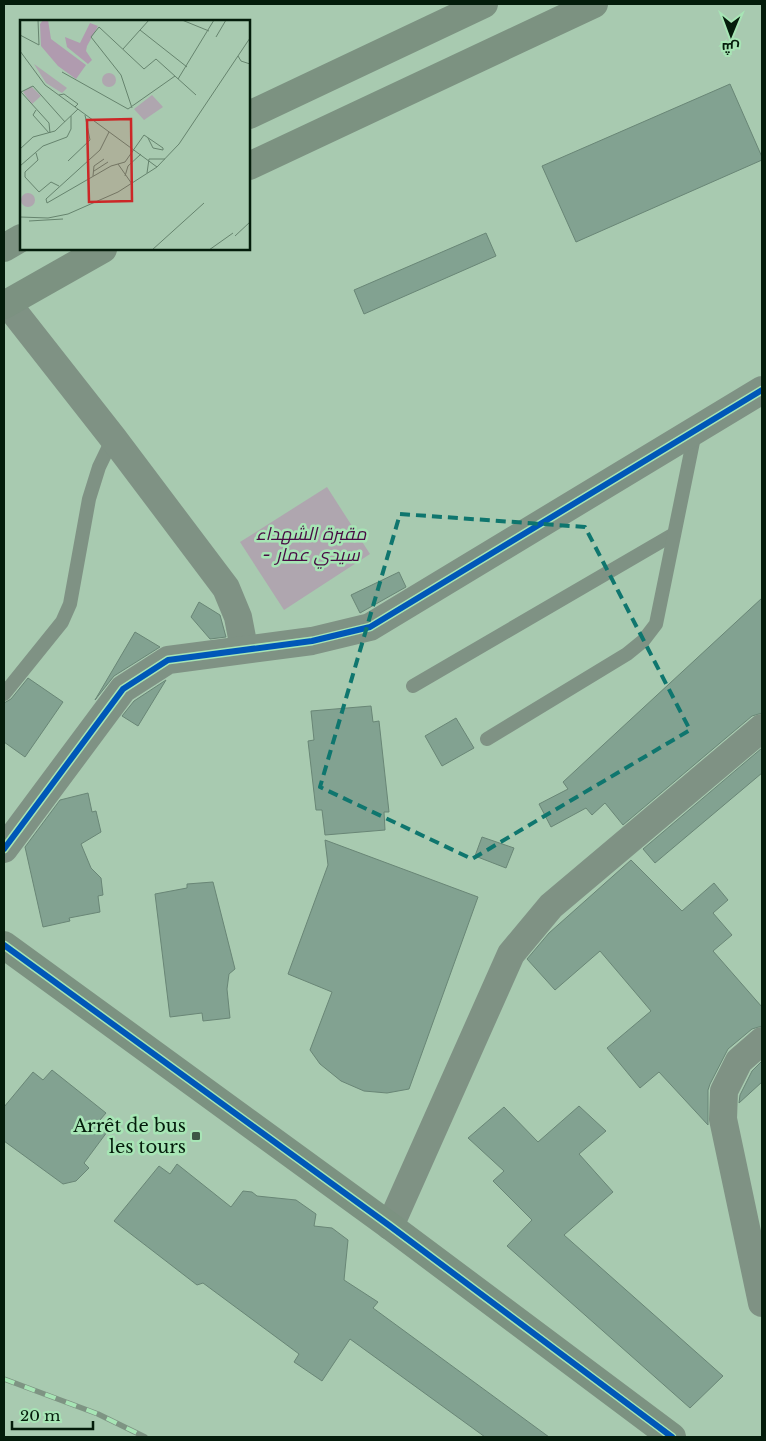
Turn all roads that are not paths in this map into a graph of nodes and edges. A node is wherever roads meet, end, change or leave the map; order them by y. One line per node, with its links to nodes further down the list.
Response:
1 (484, 4): 3 (street)
2 (594, 4): 4 (street)
3 (250, 115)
4 (250, 166)
5 (20, 239): 6 (street)
6 (4, 248)
7 (101, 250): 8 (street)
8 (5, 304): 11 (street)
9 (762, 390): 10 (street)
10 (695, 431): 12 (lane); 13 (street)
11 (112, 438): 13 (street); 15 (lane)
12 (674, 534): 14 (lane); 17 (lane)
13 (244, 648): 18 (street)
14 (413, 686)
15 (4, 694)
16 (762, 728): 21 (street)
17 (487, 740)
18 (4, 849)
19 (4, 944): 21 (street)
20 (762, 1041): 22 (street)
21 (390, 1226): 23 (street)
22 (762, 1303)
23 (672, 1437)

